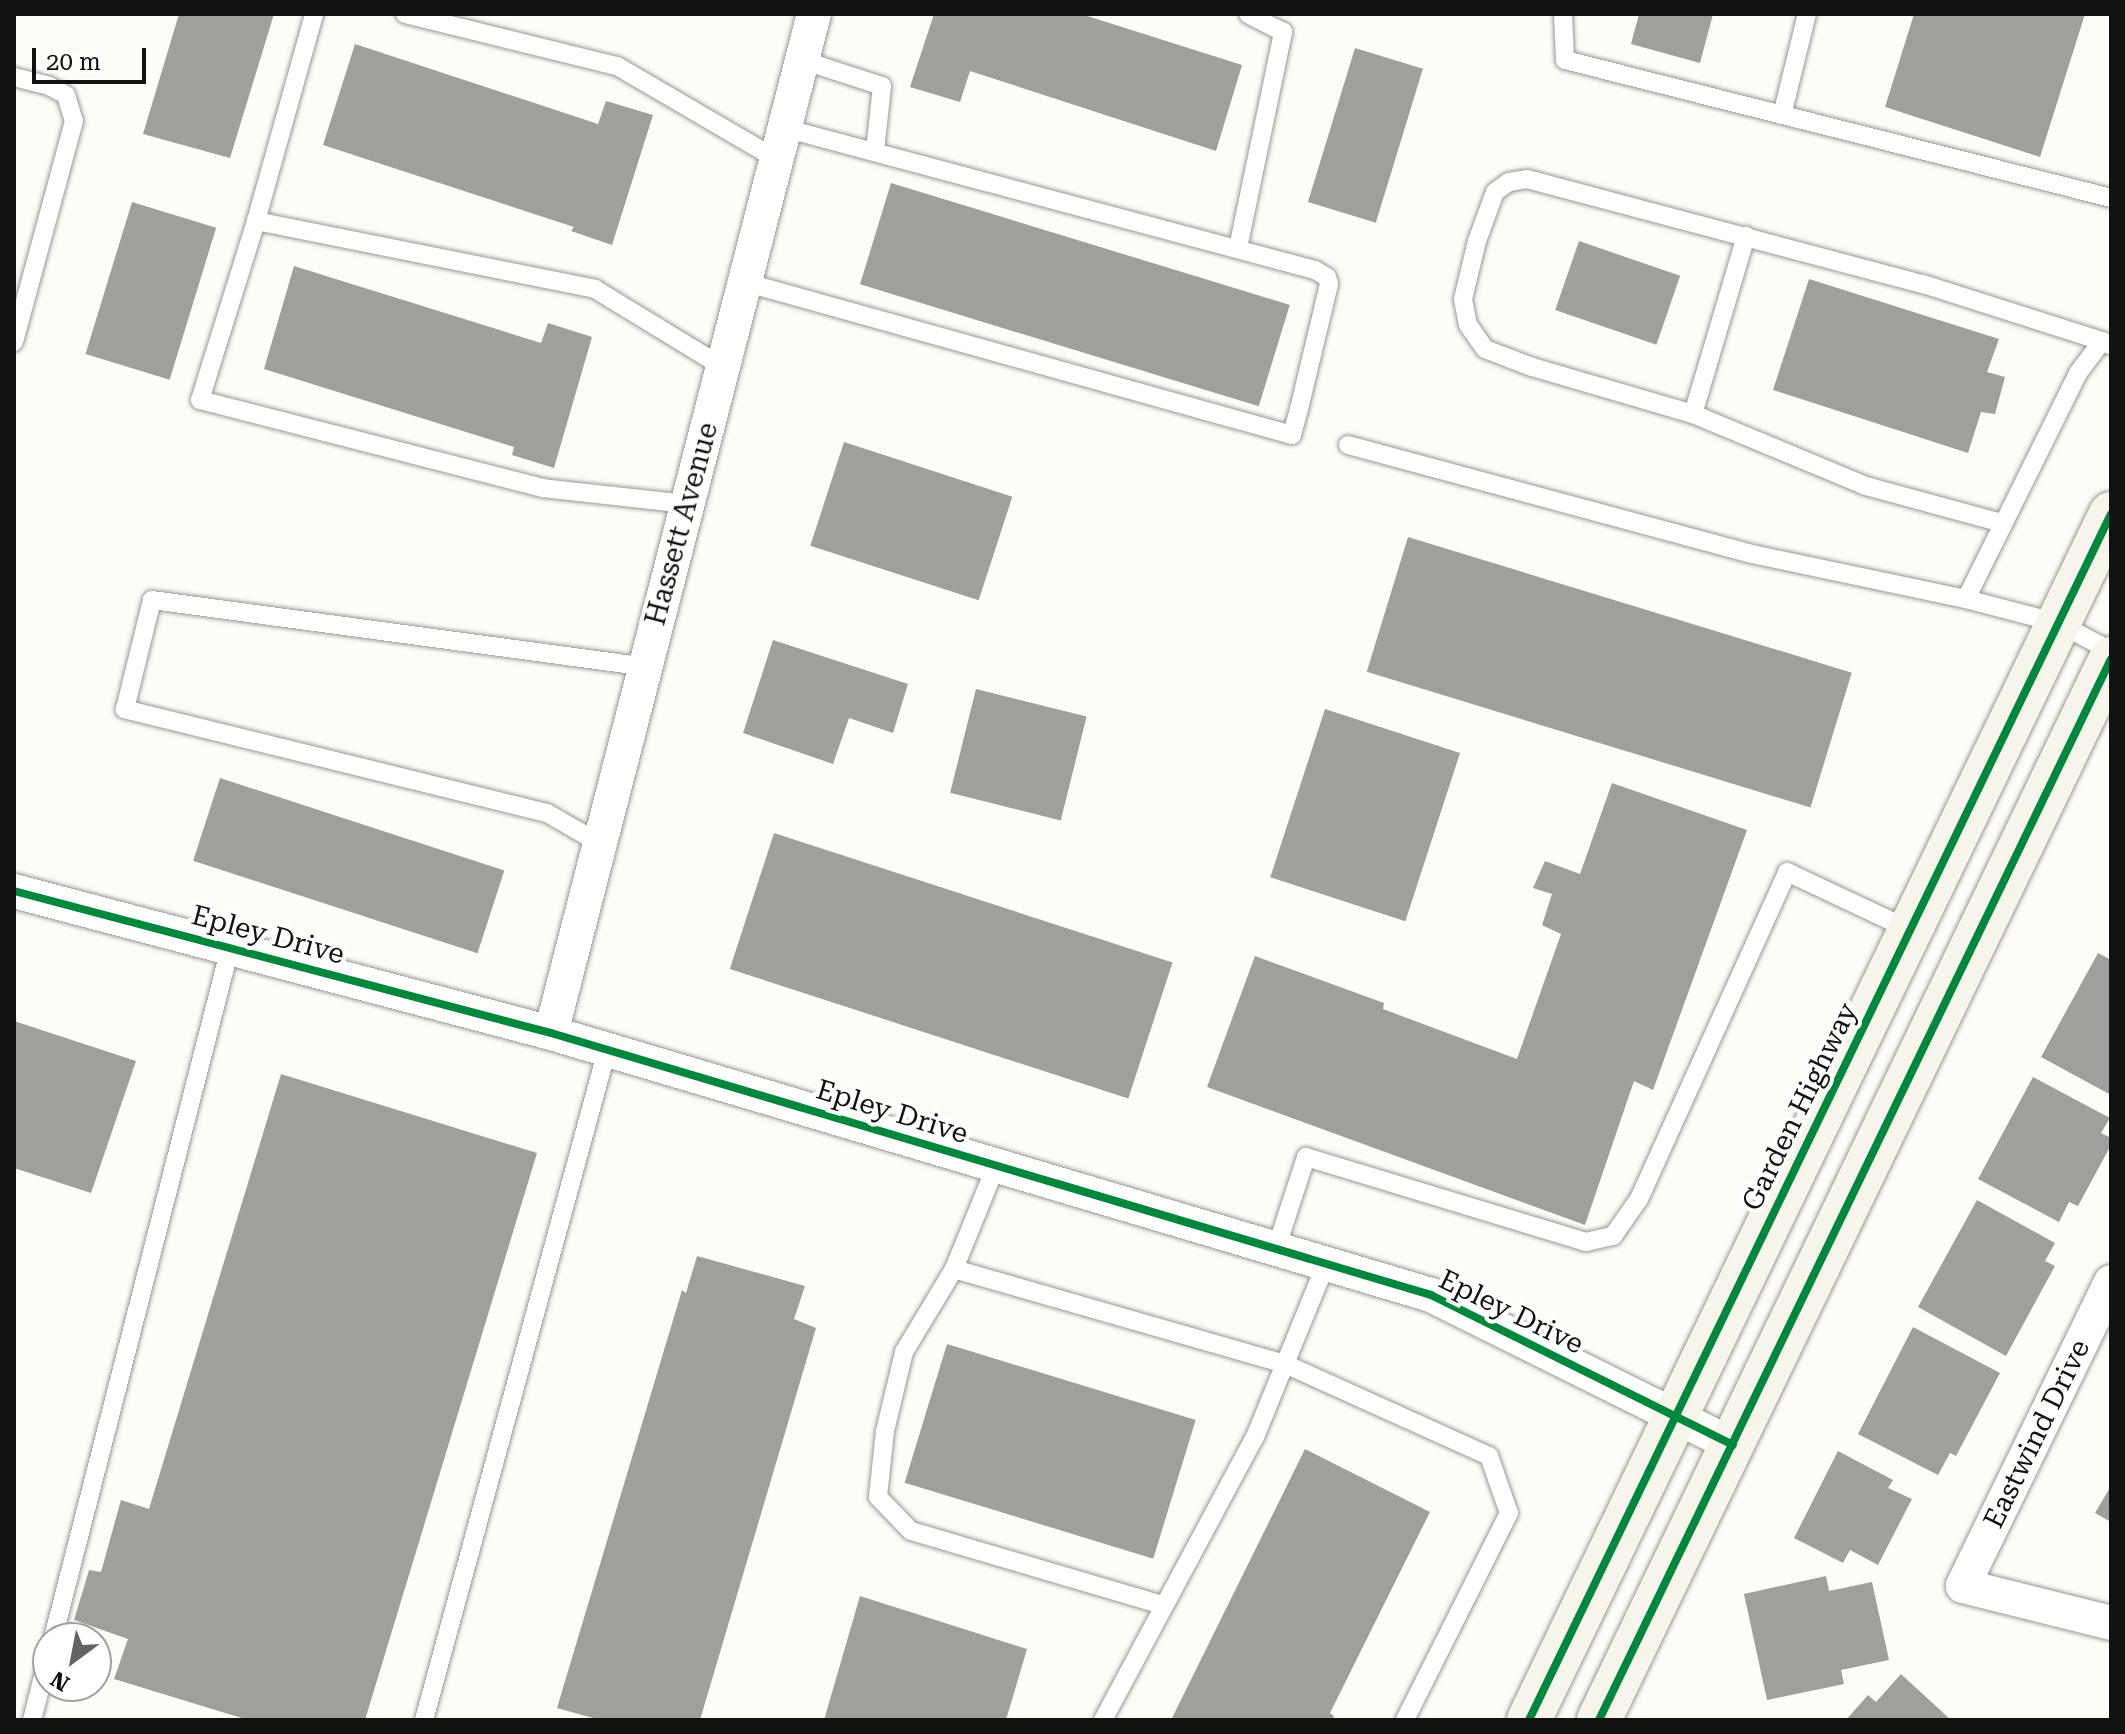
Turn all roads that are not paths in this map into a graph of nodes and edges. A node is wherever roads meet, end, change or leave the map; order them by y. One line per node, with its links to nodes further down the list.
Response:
1 (314, 14): 13 (lane)
2 (405, 14): 10 (lane)
3 (814, 14): 7 (street, Hassett Avenue)
4 (1248, 14): 15 (lane)
5 (1563, 14): 9 (lane)
6 (1807, 14): 9 (lane)
7 (802, 60): 10 (street, Hassett Avenue); 11 (lane)
8 (14, 77): 17 (lane)
9 (1782, 115): 12 (lane)
10 (780, 143): 11 (lane); 16 (street, Hassett Avenue)
11 (875, 152): 15 (lane)
12 (2111, 198)
13 (256, 221): 19 (lane); 22 (lane)
14 (1746, 236): 18 (lane); 20 (lane); 20 (lane)
15 (1238, 248): 16 (lane)
16 (744, 282): 19 (street, Hassett Avenue)
17 (14, 342)
18 (2106, 343): 24 (lane)
19 (723, 367): 22 (street, Hassett Avenue)
20 (1693, 414): 24 (lane)
21 (1348, 445): 25 (lane)
22 (687, 504): 29 (street, Hassett Avenue)
23 (2111, 514): 26 (main road, Garden Highway)
24 (2002, 523): 25 (lane)
25 (1966, 599): 26 (lane)
26 (2058, 623): 27 (lane); 32 (main road, Garden Highway)
27 (2111, 651)
28 (2111, 659): 43 (main road)
29 (645, 667): 30 (street, Hassett Avenue); 30 (lane)
30 (599, 843): 34 (street, Hassett Avenue)
31 (14, 891): 33 (street, Epley Drive)
32 (1910, 930): 37 (lane); 42 (main road, Garden Highway)
33 (230, 948): 34 (street, Epley Drive); 45 (lane)
34 (551, 1033): 35 (street, Epley Drive)
35 (607, 1050): 36 (street, Epley Drive); 47 (lane)
36 (996, 1166): 37 (street, Epley Drive); 39 (lane)
37 (1276, 1249): 38 (street, Epley Drive)
38 (1326, 1264): 41 (lane); 42 (street, Epley Drive)
39 (954, 1269): 41 (lane); 44 (lane)
40 (2111, 1282): 46 (street, Eastwind Drive)
41 (1285, 1364): 44 (lane); 49 (lane)
42 (1675, 1416): 43 (street, Epley Drive); 50 (main road, Garden Highway)
43 (1733, 1445): 51 (main road)
44 (1163, 1605): 48 (lane)
45 (57, 1622)
46 (2111, 1623)
47 (424, 1720)
48 (1103, 1720)
49 (1405, 1720)
50 (1529, 1720)
51 (1599, 1720)

